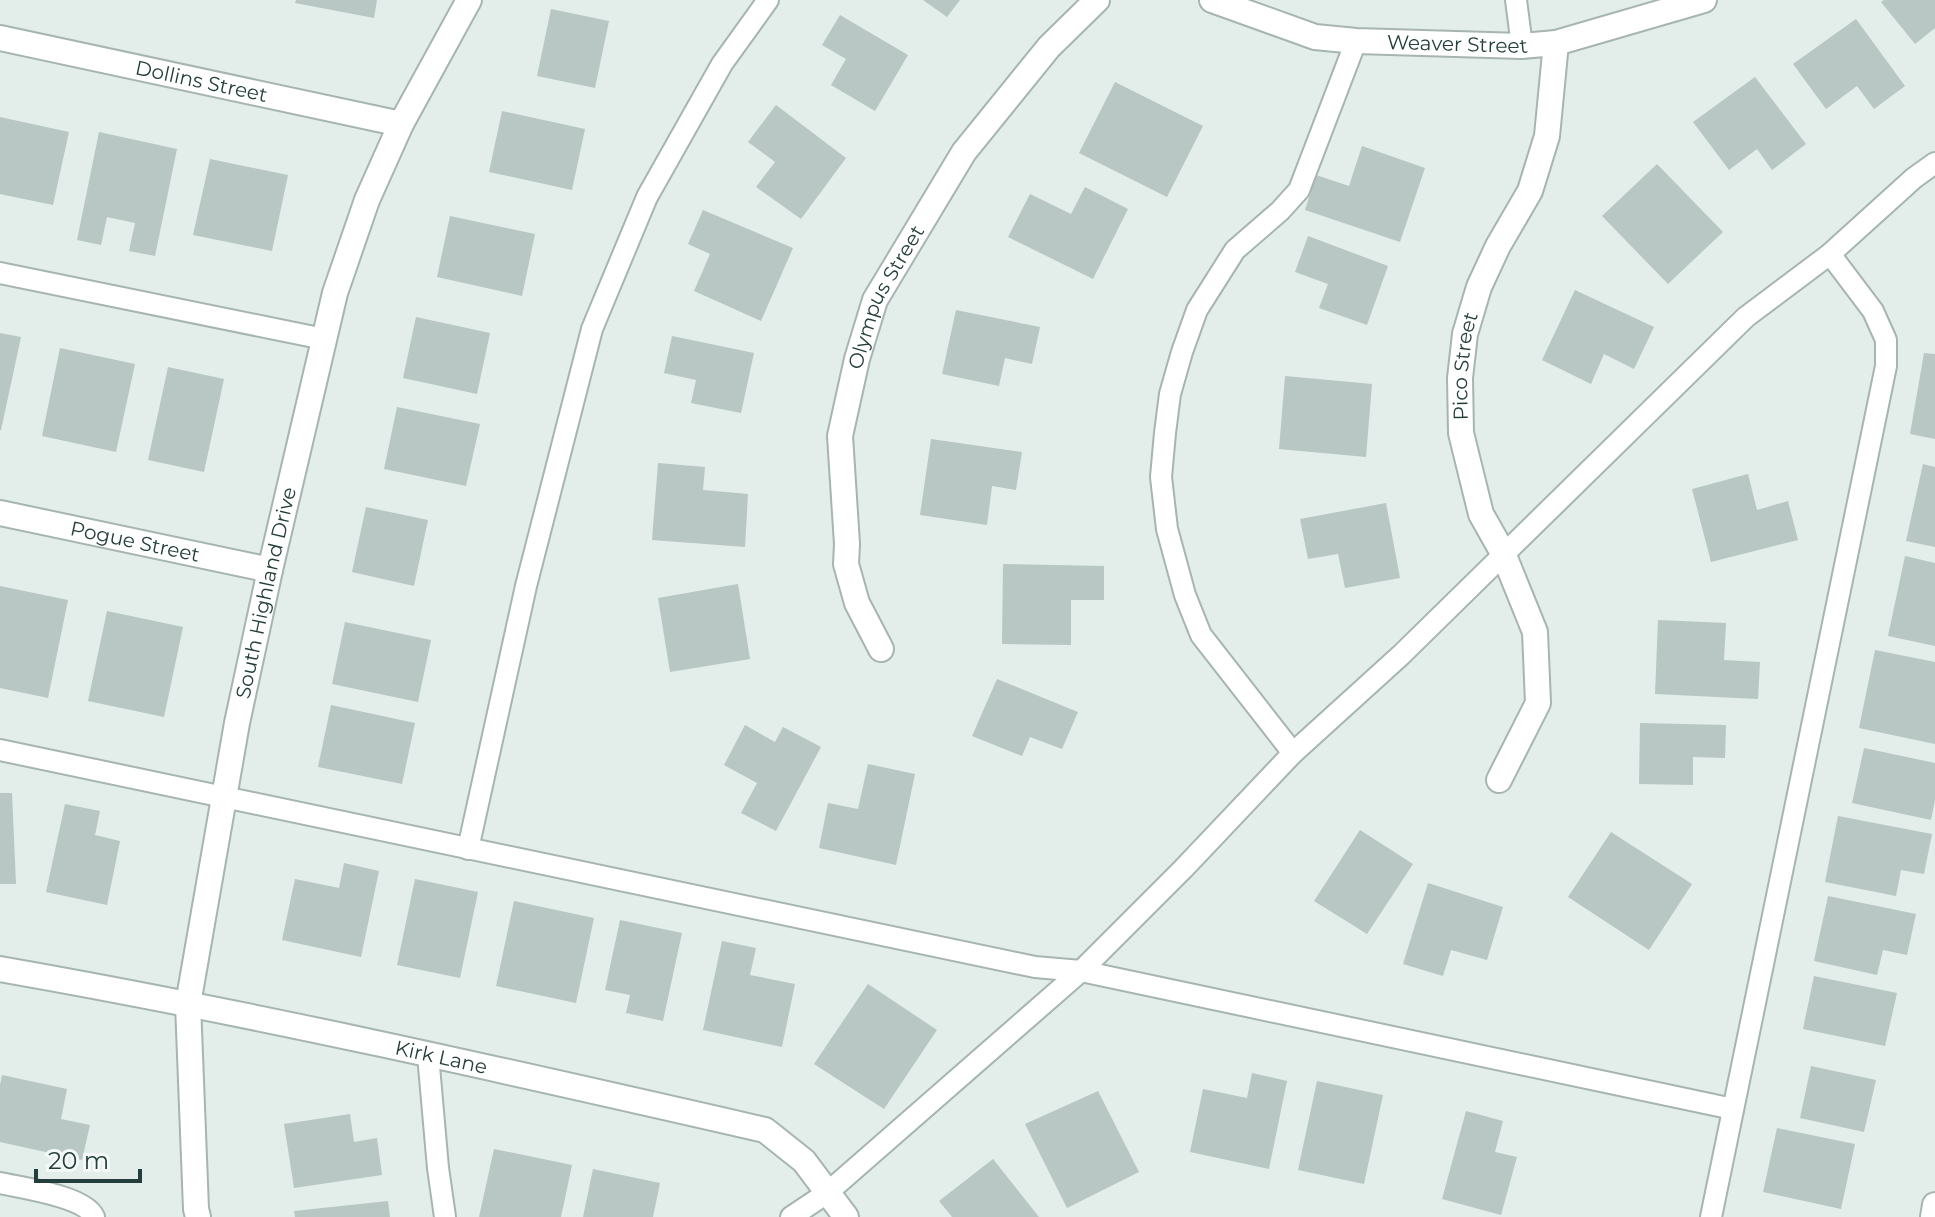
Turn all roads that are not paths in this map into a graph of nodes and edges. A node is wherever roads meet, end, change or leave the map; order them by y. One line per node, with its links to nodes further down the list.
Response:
1 (469, 0): 11 (street, South Highland Drive)
2 (768, 0): 24 (lane)
3 (1097, 0): 19 (street, Olympus Street)
4 (1212, 0): 8 (street, Weaver Street)
5 (1516, 0): 10 (lane)
6 (1704, 0): 9 (street, Weaver Street)
7 (0, 38): 11 (street, Dollins Street)
8 (1356, 41): 10 (street, Weaver Street); 21 (lane)
9 (1556, 43): 10 (street, Weaver Street); 17 (street, Pico Street)
10 (1522, 46)
11 (401, 124): 15 (street, South Highland Drive)
12 (1935, 163): 13 (lane)
13 (1830, 254): 17 (lane); 29 (lane)
14 (0, 273): 15 (lane)
15 (324, 339): 18 (street, South Highland Drive)
16 (0, 513): 18 (street, Pogue Street)
17 (1503, 553): 21 (lane); 22 (street, Pico Street)
18 (270, 570): 23 (street, South Highland Drive)
19 (881, 649)
20 (0, 750): 23 (lane)
21 (1293, 753): 26 (lane)
22 (1499, 780)
23 (224, 796): 24 (lane); 27 (street, South Highland Drive)
24 (468, 849): 26 (lane)
25 (0, 969): 27 (street, Kirk Lane)
26 (1081, 971): 29 (lane); 31 (lane)
27 (188, 1004): 28 (street, Kirk Lane); 34 (street, South Highland Drive)
28 (428, 1055): 31 (street, Kirk Lane); 35 (lane)
29 (1733, 1109): 38 (lane)
30 (0, 1183): 33 (lane)
31 (827, 1193): 36 (lane); 37 (street, Kirk Lane)
32 (1935, 1205): 39 (street)
33 (94, 1217)
34 (198, 1217)
35 (445, 1217)
36 (791, 1217)
37 (846, 1217)
38 (1711, 1217)
39 (1933, 1217)

